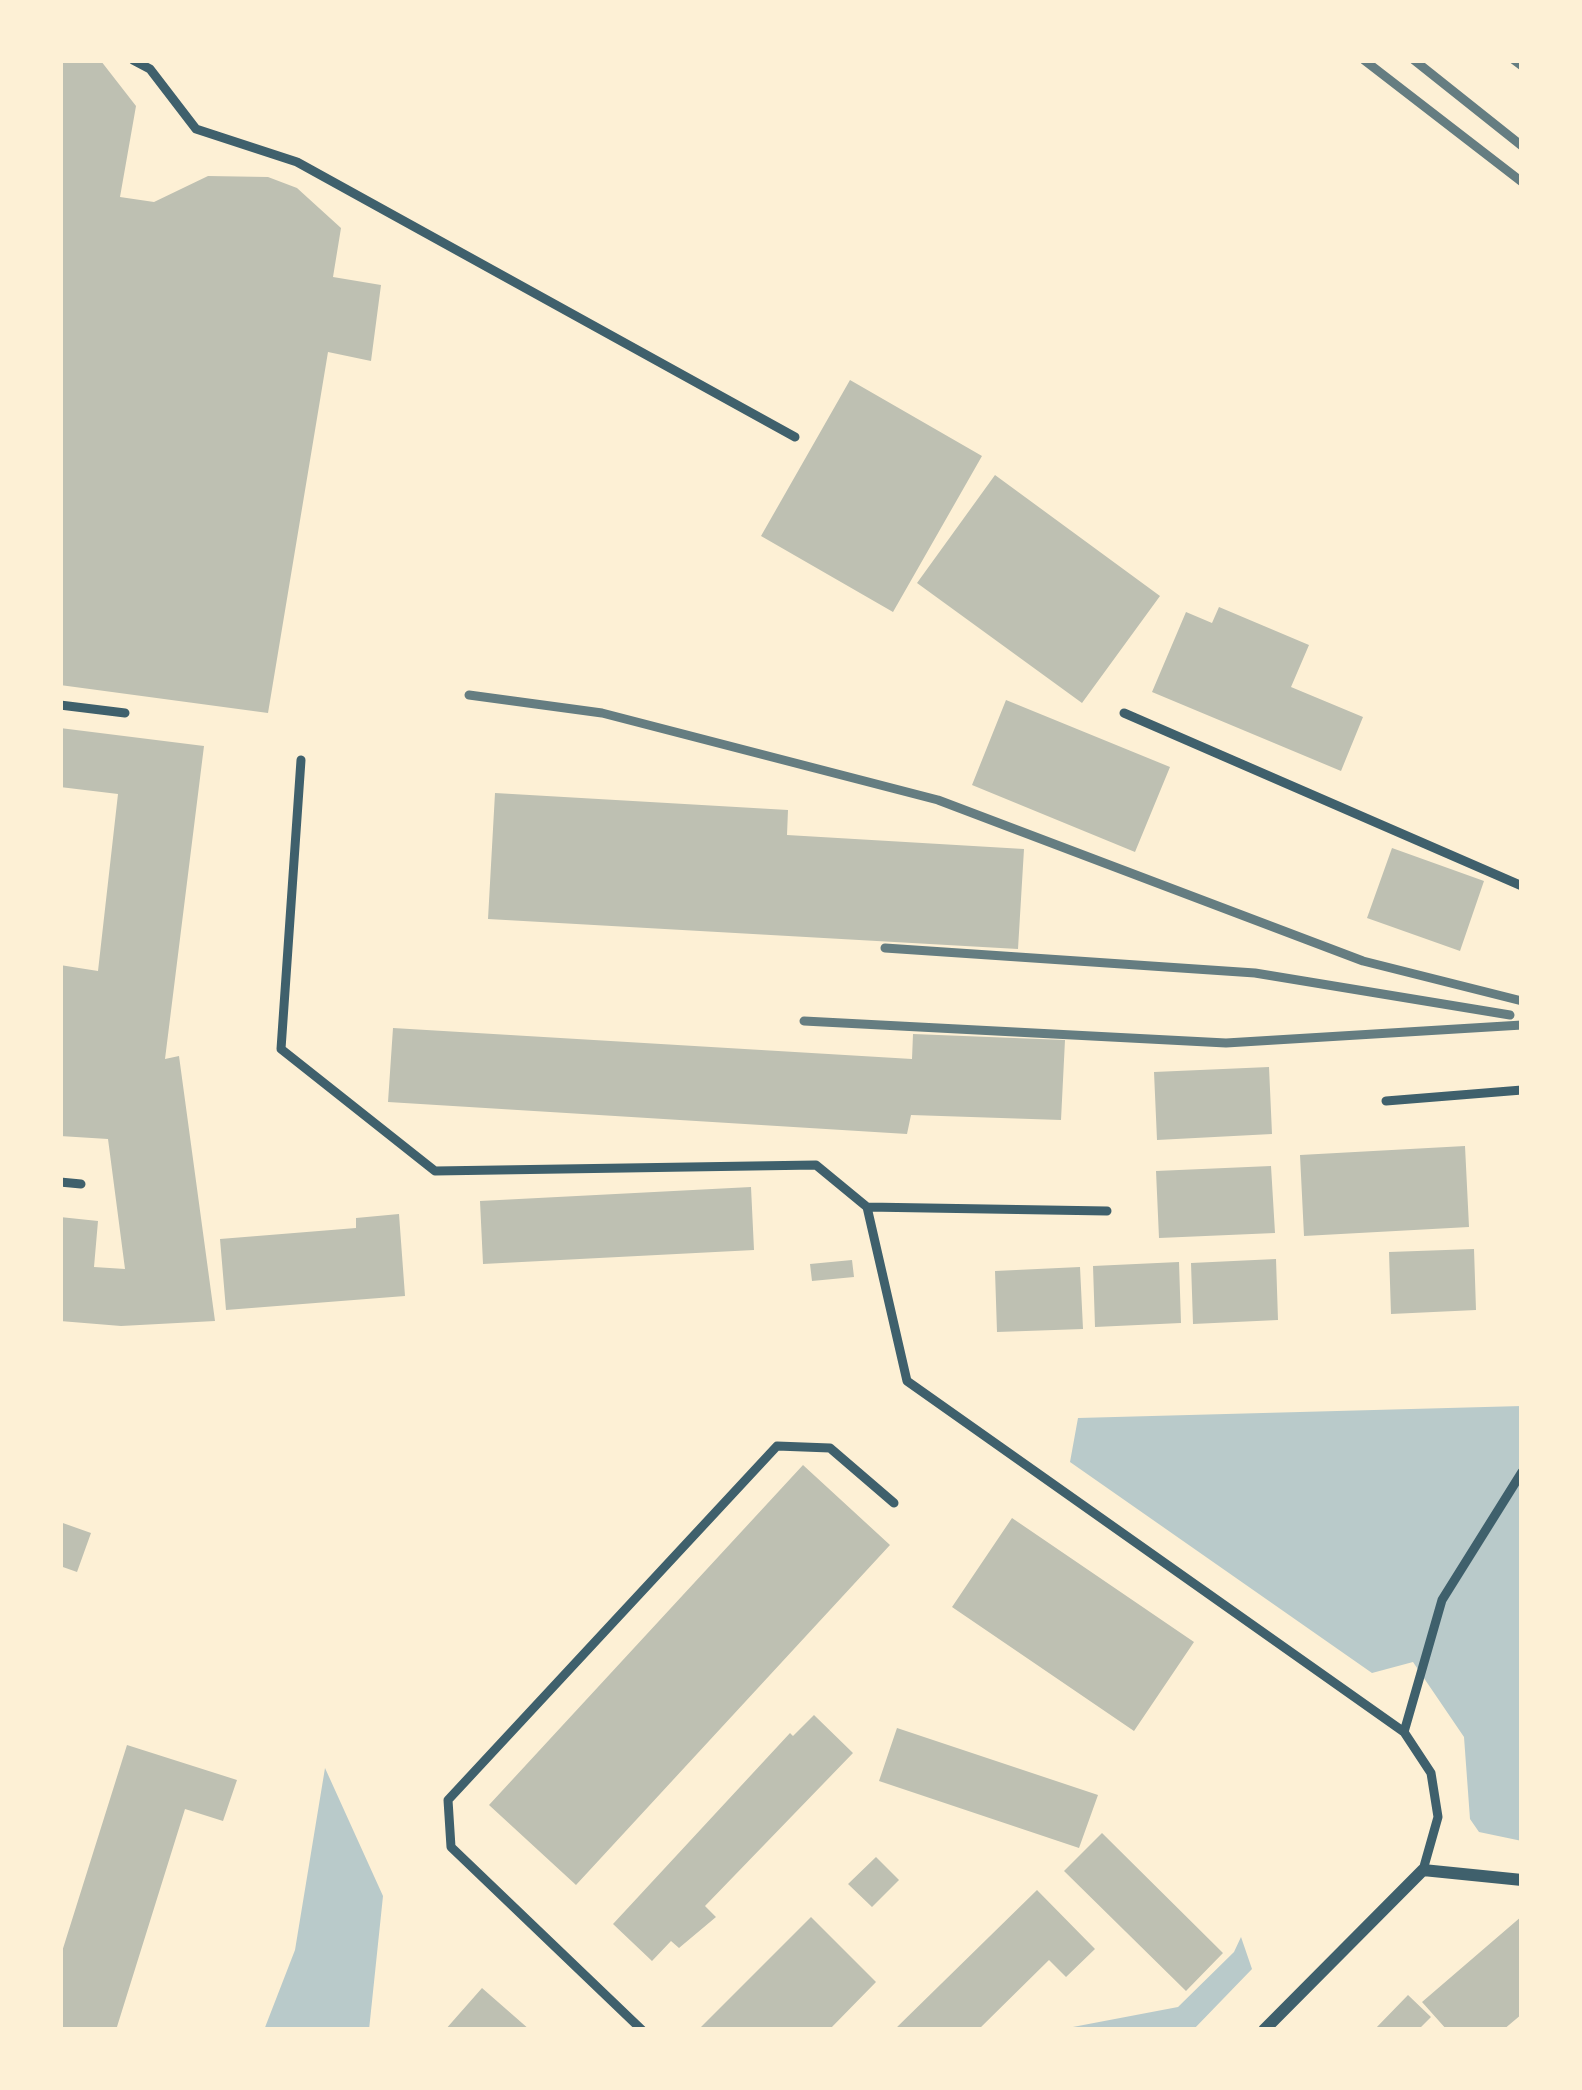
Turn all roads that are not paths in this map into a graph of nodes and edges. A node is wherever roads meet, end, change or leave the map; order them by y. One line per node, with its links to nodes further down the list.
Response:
1 (133, 60): 2 (lane)
2 (795, 437)
3 (60, 705): 4 (lane)
4 (125, 713)
5 (1124, 713): 7 (lane)
6 (301, 760): 12 (lane)
7 (1522, 886)
8 (1522, 1090): 9 (lane)
9 (1386, 1101)
10 (60, 1182): 11 (lane)
11 (80, 1184)
12 (867, 1207): 13 (lane); 16 (lane)
13 (1107, 1211)
14 (1522, 1472): 16 (lane)
15 (894, 1503): 19 (lane)
16 (1404, 1732): 17 (lane)
17 (1423, 1870): 18 (street); 20 (street)
18 (1522, 1880)
19 (642, 2030)
20 (1264, 2030)

